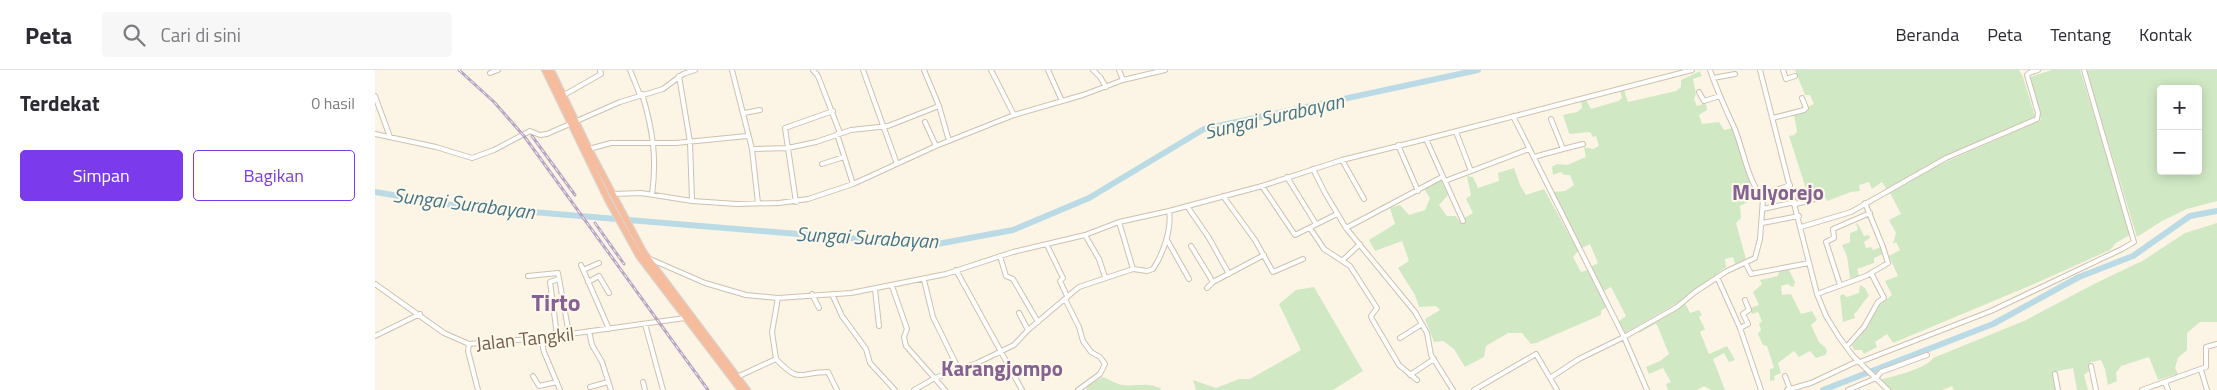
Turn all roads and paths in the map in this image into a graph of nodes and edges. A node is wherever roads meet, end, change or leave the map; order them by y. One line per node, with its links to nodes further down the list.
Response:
1 (498, 70): 23 (street)
2 (545, 70): 44 (highway)
3 (551, 70): 32 (highway)
4 (600, 70): 32 (street)
5 (630, 70): 31 (street)
6 (695, 70): 25 (street)
7 (732, 70): 40 (street)
8 (813, 70): 39 (street)
9 (863, 70): 47 (street)
10 (924, 70): 37 (street)
11 (992, 70): 41 (street)
12 (1048, 70): 36 (street)
13 (1093, 70): 29 (street)
14 (1119, 70): 28 (street)
15 (1165, 70): 22 (street)
16 (1692, 70): 42 (street)
17 (1710, 70): 27 (street)
18 (1760, 70): 43 (street)
19 (1783, 70): 26 (street)
20 (2037, 70): 88 (street)
21 (2084, 70): 166 (street)
22 (1147, 72): 28 (street)
23 (491, 73)
24 (1735, 74): 27 (street)
25 (679, 76): 31 (street); 56 (street)
26 (1795, 76)
27 (1713, 78): 34 (street)
28 (1123, 80): 29 (street)
29 (1105, 87): 36 (street)
30 (1699, 92): 34 (street)
31 (640, 93): 44 (street); 55 (street)
32 (564, 95): 44 (highway)
33 (375, 96): 51 (street)
34 (1720, 96): 80 (street)
35 (1802, 98): 43 (street)
36 (1062, 100): 41 (street)
37 (939, 106): 47 (street); 54 (street)
38 (761, 110): 40 (street)
39 (833, 112): 49 (street); 60 (street)
40 (744, 113): 52 (street)
41 (1014, 115): 54 (street)
42 (1514, 117): 48 (street); 63 (street)
43 (1773, 118): 75 (street)
44 (571, 119): 51 (street); 61 (highway); 81 (highway)
45 (1551, 119): 64 (street)
46 (925, 122): 58 (street)
47 (882, 126): 49 (street); 69 (street)
48 (1456, 132): 53 (street); 71 (street)
49 (839, 133): 60 (street); 65 (street)
50 (375, 134): 51 (street)
51 (390, 136)
52 (747, 136): 56 (street); 62 (street)
53 (1426, 139): 59 (street); 73 (street)
54 (949, 141): 58 (street)
55 (653, 142): 56 (street); 61 (street); 78 (street)
56 (690, 142): 84 (street)
57 (1583, 144): 64 (street)
58 (936, 146): 69 (street)
59 (1399, 147): 67 (street); 77 (street)
60 (788, 148): 62 (street); 85 (street)
61 (589, 149): 81 (highway)
62 (752, 149): 86 (street)
63 (1529, 149): 66 (street); 71 (street)
64 (1563, 149): 66 (street)
65 (845, 157): 68 (street); 74 (street)
66 (1534, 157): 156 (street)
67 (1343, 161): 70 (street); 83 (street)
68 (822, 164)
69 (897, 164): 74 (street)
70 (1314, 170): 72 (street); 93 (street)
71 (1471, 171): 73 (street)
72 (1288, 179): 76 (street); 98 (street)
73 (1443, 179): 77 (street); 95 (street)
74 (853, 184): 85 (street)
75 (1790, 185): 80 (street); 87 (street)
76 (1263, 187): 79 (street); 100 (street)
77 (1418, 191): 101 (street)
78 (652, 194): 81 (street); 84 (street)
79 (1223, 196): 89 (street); 107 (street)
80 (1760, 196): 90 (street)
81 (612, 198): 108 (highway)
82 (1818, 198): 87 (street)
83 (1364, 199)
84 (692, 201): 86 (street)
85 (796, 202): 86 (street)
86 (758, 203)
87 (1795, 203): 90 (street); 94 (street)
88 (1865, 203): 92 (street); 99 (street)
89 (1187, 206): 91 (street); 118 (street)
90 (1763, 209): 97 (street)
91 (1169, 211): 96 (street); 103 (street)
92 (1870, 213): 117 (street); 128 (street)
93 (1337, 214): 98 (street); 101 (street)
94 (1799, 216): 97 (street); 99 (street)
95 (1463, 221)
96 (1119, 222): 102 (street); 115 (street)
97 (1762, 223): 114 (street)
98 (1317, 224): 100 (street)
99 (1801, 227): 113 (street)
100 (1310, 228): 111 (street)
101 (1346, 228): 104 (street)
102 (1085, 235): 105 (street); 120 (street)
103 (1167, 240): 115 (street); 123 (street)
104 (1360, 244): 111 (street); 147 (street)
105 (1047, 245): 109 (street); 139 (street)
106 (1191, 246): 126 (street)
107 (1264, 255): 110 (street); 118 (street)
108 (644, 256): 138 (street); 144 (highway)
109 (1000, 256): 116 (street); 145 (street)
110 (1303, 259)
111 (1343, 260): 171 (street)
112 (599, 263): 125 (street)
113 (1809, 263): 114 (street); 137 (street)
114 (1746, 264): 121 (street)
115 (1133, 268): 120 (street)
116 (956, 270): 124 (street); 162 (street)
117 (1871, 273): 128 (street); 161 (street)
118 (1229, 274): 126 (street)
119 (528, 276): 122 (street)
120 (1105, 277): 139 (street)
121 (1717, 278): 149 (street); 156 (street)
122 (559, 279): 132 (street); 134 (street)
123 (1189, 279)
124 (924, 280): 129 (street); 168 (street)
125 (588, 282): 133 (street); 150 (street)
126 (1213, 282): 130 (street)
127 (375, 284): 143 (street, Jalan Tangkil)
128 (1841, 285): 137 (street)
129 (891, 286): 131 (street); 175 (street)
130 (1207, 288)
131 (875, 289): 136 (street); 148 (street)
132 (561, 293): 134 (street); 153 (street)
133 (609, 293)
134 (551, 294): 154 (street)
135 (812, 294): 136 (street); 138 (street); 141 (street)
136 (832, 294): 192 (street)
137 (1817, 294): 161 (street)
138 (778, 298): 164 (street)
139 (1066, 299): 145 (street); 196 (street)
140 (1745, 300): 149 (street)
141 (819, 308)
142 (1019, 313): 151 (street)
143 (420, 314): 155 (street); 159 (street, Jalan Tangkil)
144 (688, 317): 146 (street, Jalan Tangkil); 174 (highway); 189 (highway)
145 (1038, 322): 151 (street)
146 (645, 324): 150 (street, Jalan Tangkil); 188 (street)
147 (1422, 324): 158 (street); 165 (street)
148 (879, 326)
149 (1740, 328): 201 (street)
150 (609, 329): 152 (street, Jalan Tangkil)
151 (1028, 330): 162 (street)
152 (589, 331): 153 (street, Jalan Tangkil); 180 (street)
153 (569, 334): 154 (street, Jalan Tangkil)
154 (557, 335): 157 (street, Jalan Tangkil)
155 (375, 336)
156 (1624, 337): 177 (street); 200 (street)
157 (541, 338): 159 (street, Jalan Tangkil); 179 (street)
158 (1400, 338)
159 (469, 344): 184 (street)
160 (2217, 344): 169 (street)
161 (1847, 346): 166 (street)
162 (1000, 350): 168 (street); 195 (street)
163 (1927, 356): 176 (street)
164 (776, 359): 174 (street); 191 (street)
165 (1434, 359): 171 (street); 197 (street)
166 (1860, 362): 176 (street); 202 (street)
167 (2091, 366): 206 (street)
168 (959, 369): 175 (street)
169 (2201, 370): 182 (street); 209 (street)
170 (2055, 374): 205 (street)
171 (1410, 375): 178 (street)
172 (533, 376): 179 (street)
173 (1785, 376): 202 (street)
174 (737, 377): 190 (highway)
175 (934, 377): 193 (street); 194 (street)
176 (1875, 377): 203 (street); 204 (street)
177 (1550, 378): 198 (street); 199 (street)
178 (1417, 380)
179 (557, 382): 185 (street)
180 (608, 382): 183 (street); 186 (street)
181 (643, 382): 187 (street)
182 (2165, 382): 207 (street); 208 (street)
183 (590, 387)
184 (478, 390)
185 (560, 390)
186 (611, 390)
187 (645, 390)
188 (663, 390)
189 (741, 390)
190 (747, 390)
191 (837, 390)
192 (895, 390)
193 (914, 390)
194 (945, 390)
195 (1022, 390)
196 (1078, 390)
197 (1453, 390)
198 (1475, 390)
199 (1557, 390)
200 (1647, 390)
201 (1761, 390)
202 (1789, 390)
203 (1848, 390)
204 (1888, 390)
205 (2058, 390)
206 (2096, 390)
207 (2143, 390)
208 (2168, 390)
209 (2207, 390)

